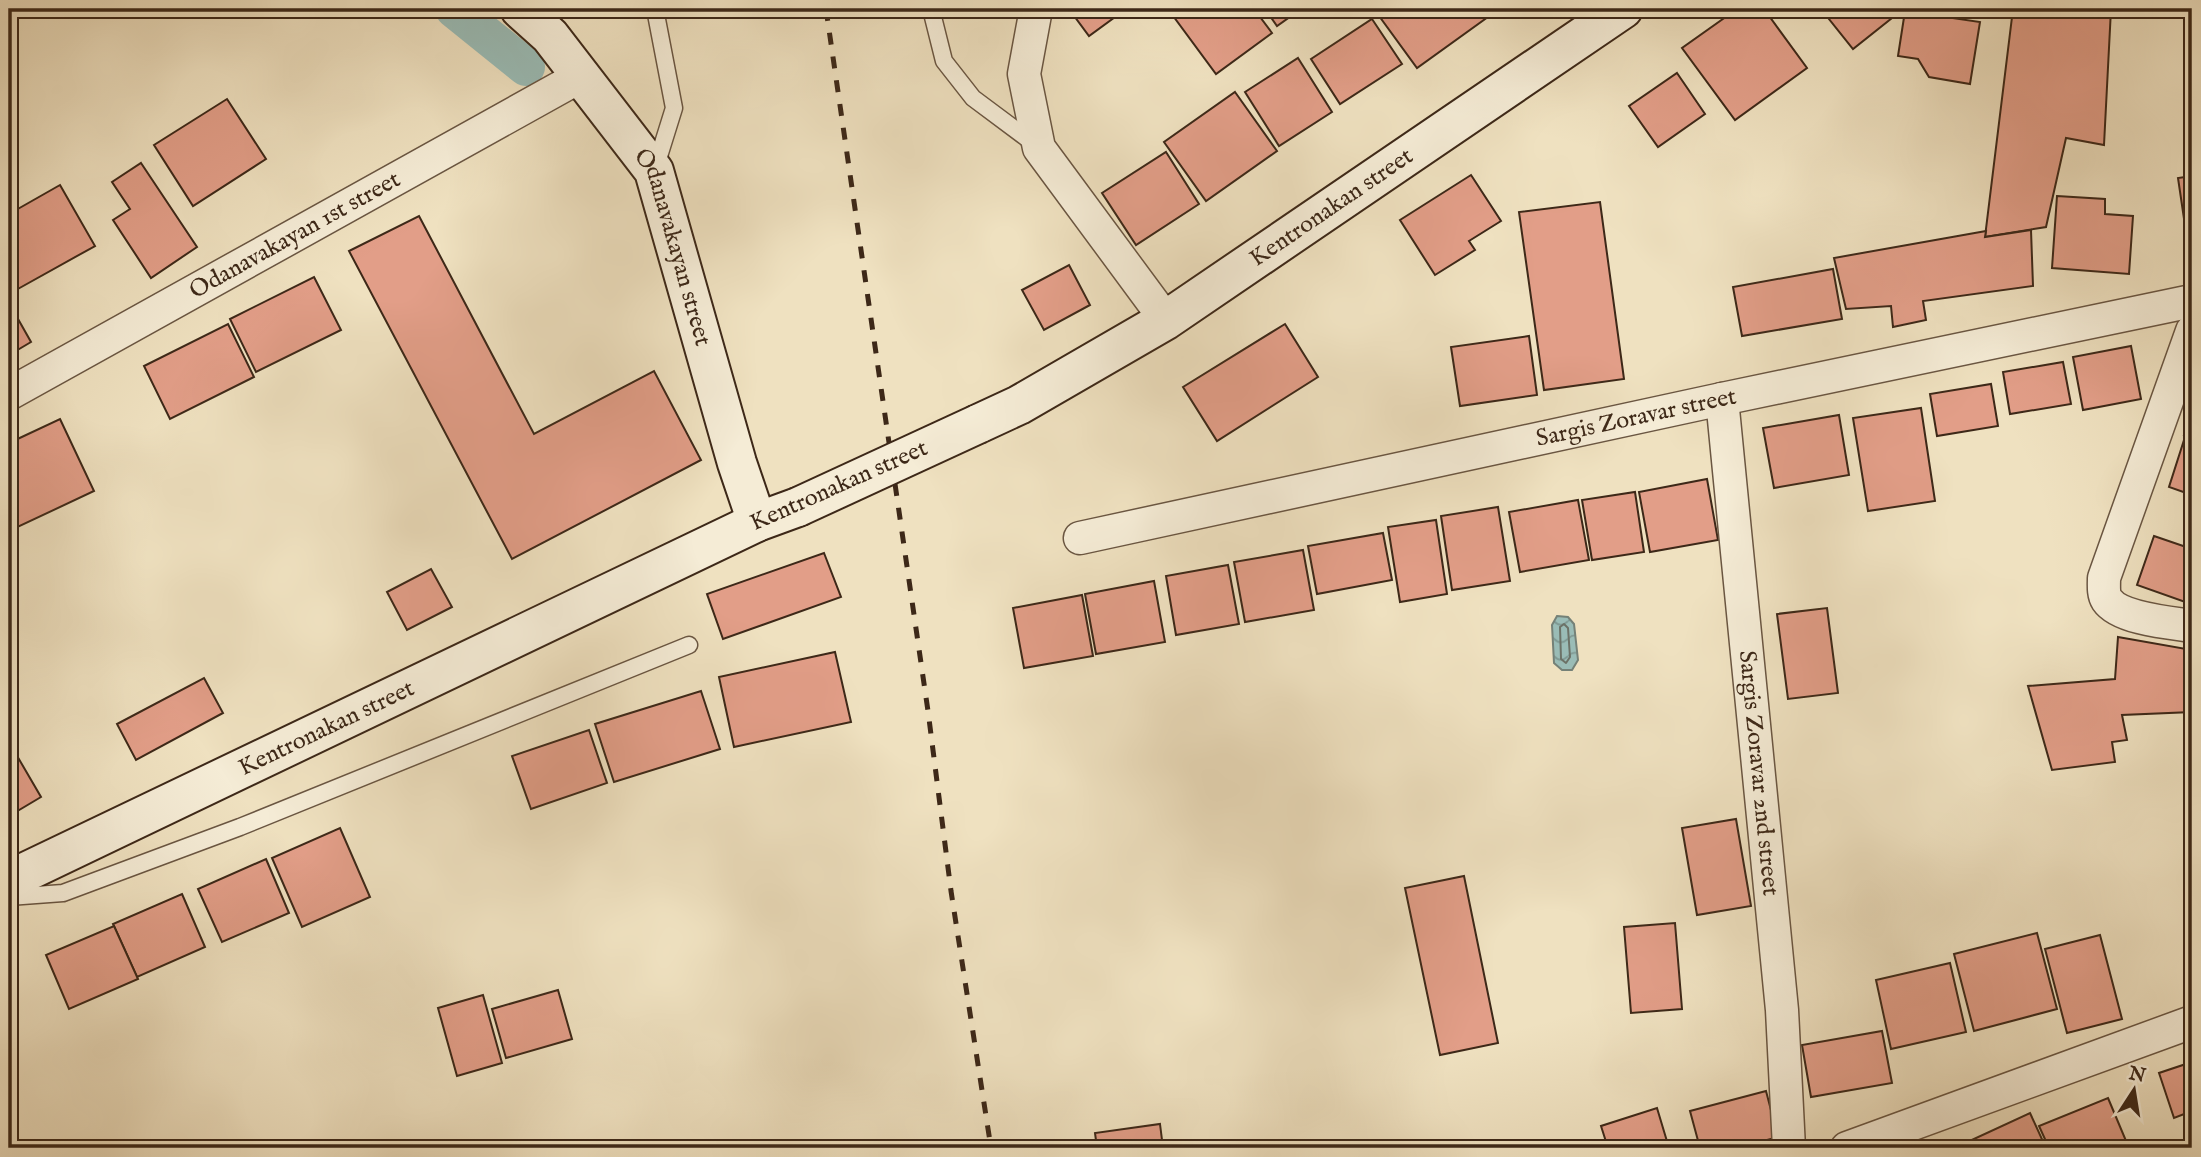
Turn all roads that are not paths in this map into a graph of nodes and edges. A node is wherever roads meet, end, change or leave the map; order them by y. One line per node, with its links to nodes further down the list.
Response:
1 (520, 9): 6 (main road, Odanavakayan street)
2 (655, 9): 8 (lane)
3 (931, 9): 7 (lane)
4 (1036, 9): 7 (street)
5 (1622, 9): 10 (main road, Kentronakan street)
6 (581, 76): 8 (main road, Odanavakayan street); 12 (street, Odanavakayan 1st street)
7 (1039, 148): 10 (street)
8 (654, 171): 14 (main road, Odanavakayan street)
9 (2192, 301): 13 (street, Sargis Zoravar street)
10 (1166, 320): 14 (main road, Kentronakan street, bridge)
11 (2192, 331): 16 (street)
12 (9, 394)
13 (1722, 399): 15 (street, Sargis Zoravar street); 21 (street, Sargis Zoravar 2nd street)
14 (757, 522): 18 (main road, Kentronakan street)
15 (1080, 538)
16 (2192, 626)
17 (689, 645): 19 (lane)
18 (9, 880)
19 (9, 897)
20 (2192, 1022): 22 (street)
21 (1789, 1148)
22 (1847, 1148)

